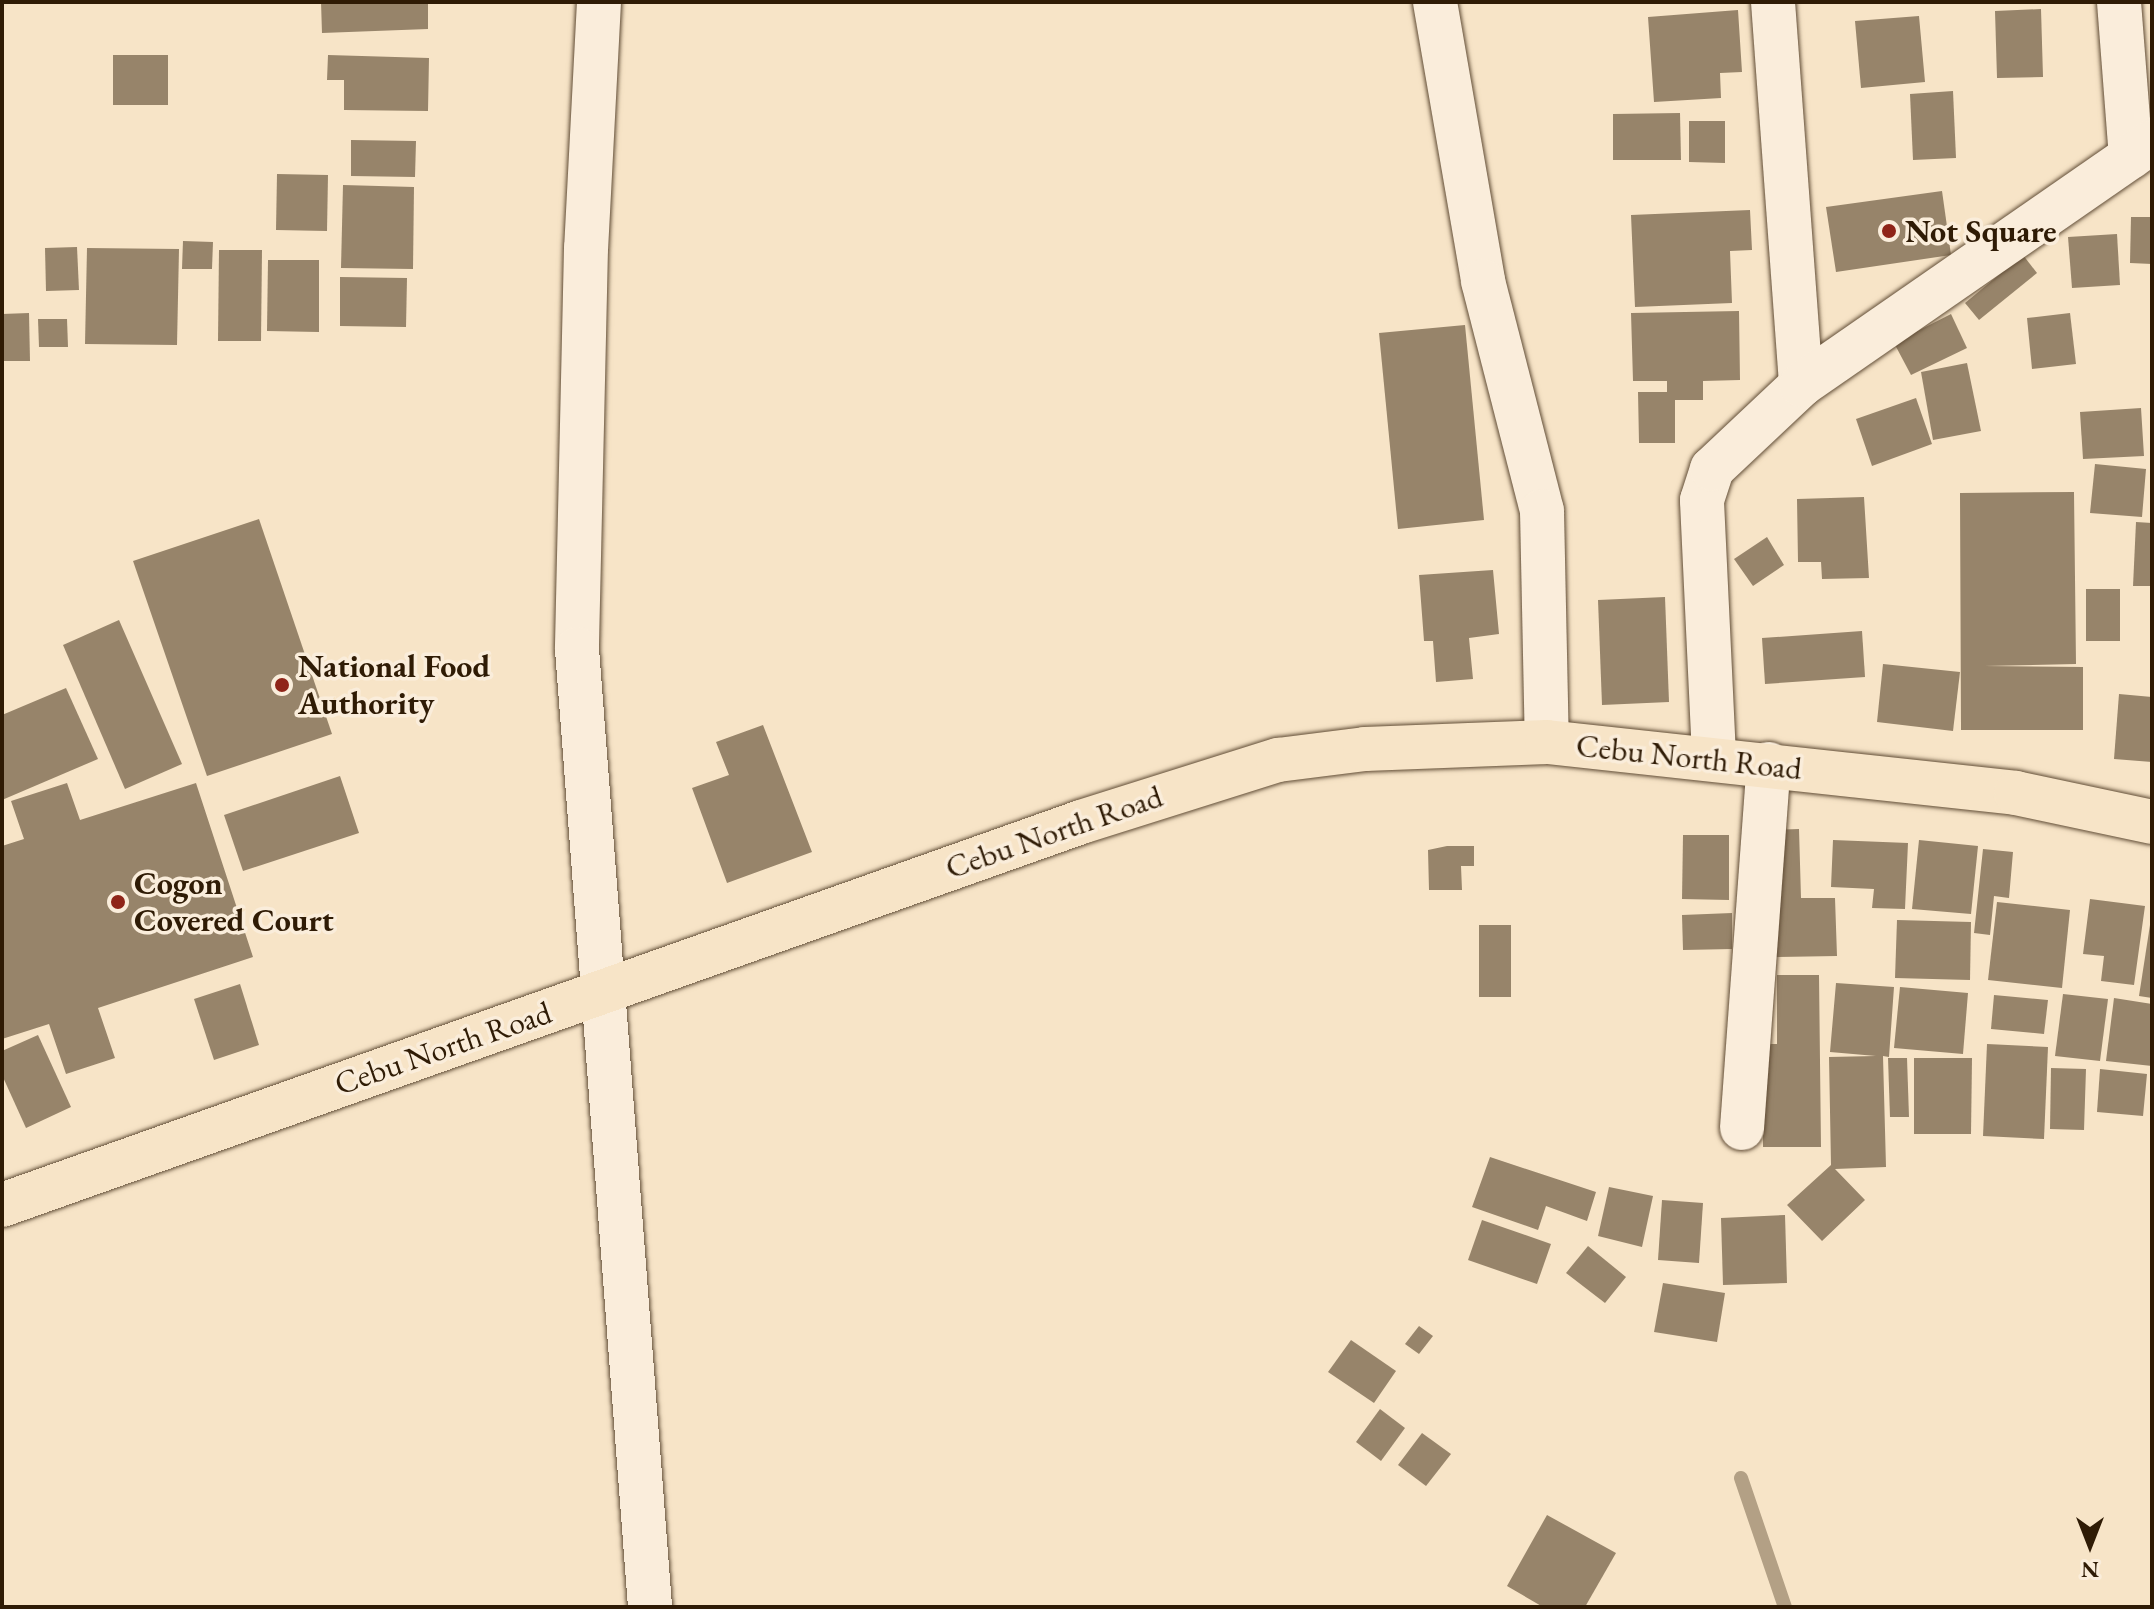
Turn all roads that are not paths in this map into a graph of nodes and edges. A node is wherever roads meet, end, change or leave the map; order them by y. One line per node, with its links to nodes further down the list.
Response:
1 (599, 2): 11 (street)
2 (1435, 2): 7 (street)
3 (1773, 2): 6 (street)
4 (2119, 2): 5 (street)
5 (2141, 150): 6 (street)
6 (1801, 385): 8 (street)
7 (1547, 742): 8 (highway, Cebu North Road); 11 (highway, Cebu North Road)
8 (1714, 756): 9 (highway, Cebu North Road)
9 (1769, 764): 10 (highway, Cebu North Road); 12 (street)
10 (2152, 822)
11 (599, 994): 13 (highway, Cebu North Road); 14 (street)
12 (1742, 1128)
13 (2, 1205)
14 (650, 1607)

